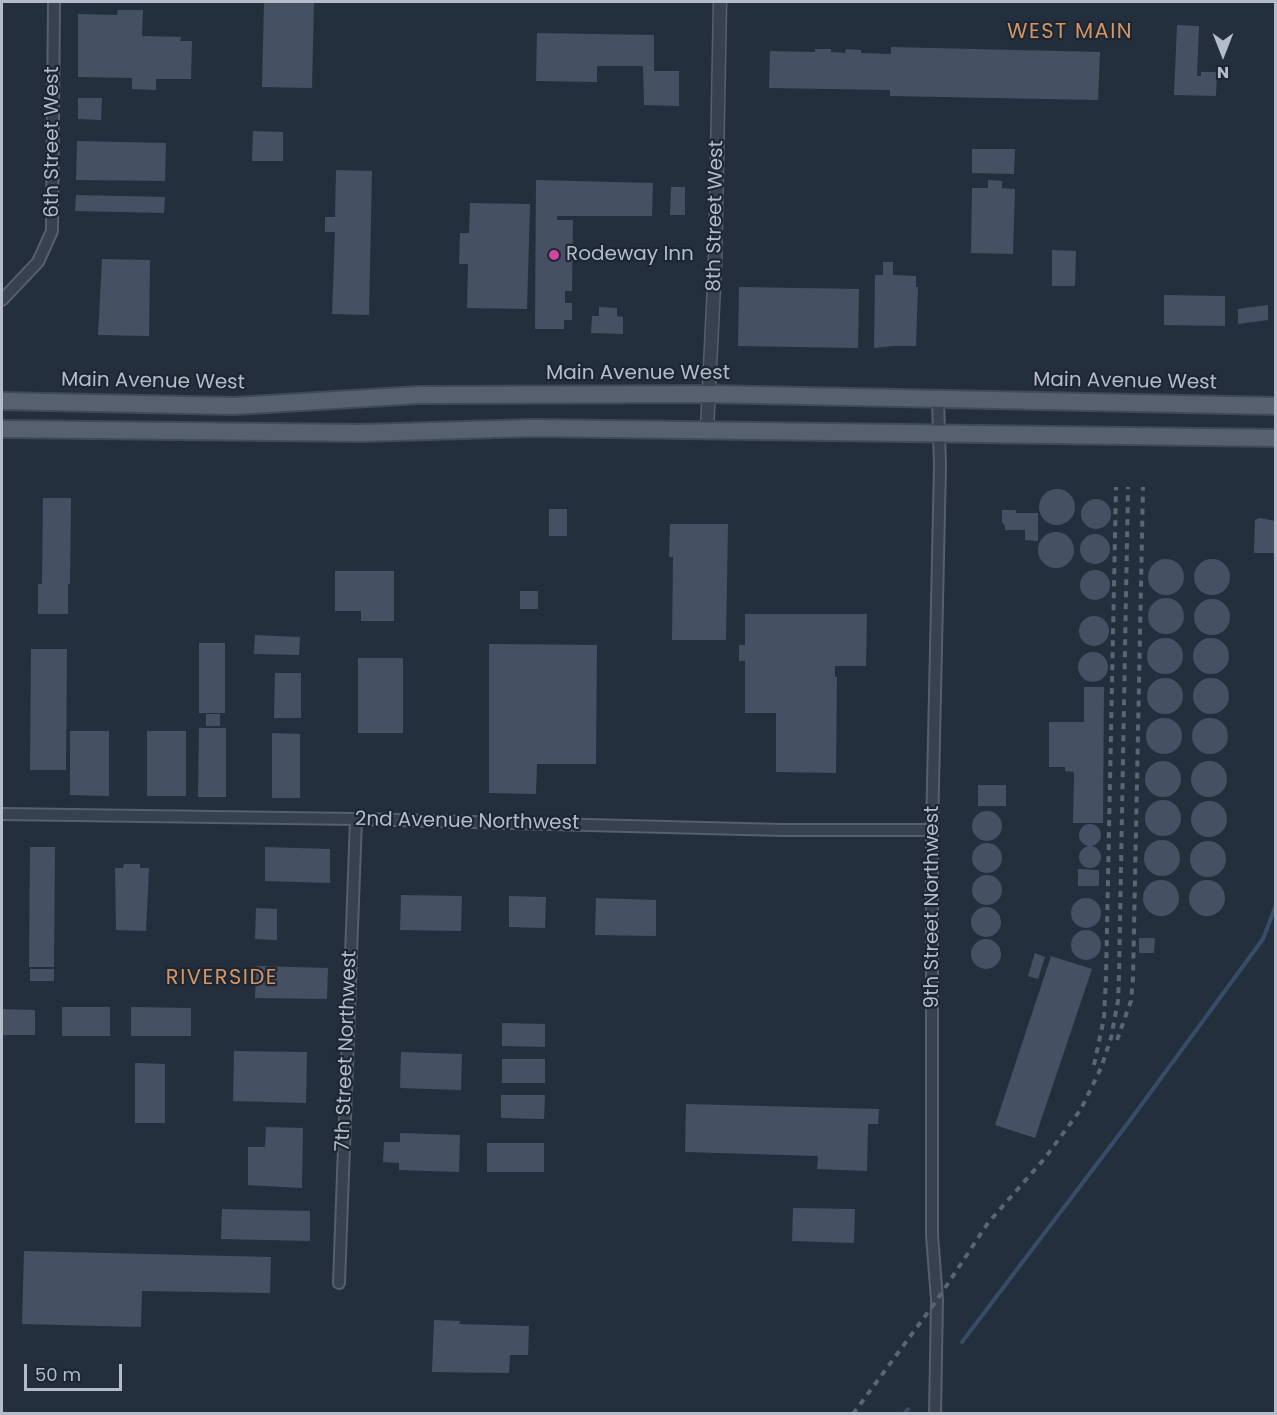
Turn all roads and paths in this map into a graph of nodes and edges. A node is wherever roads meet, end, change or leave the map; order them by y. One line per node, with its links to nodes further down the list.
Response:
1 (54, 2): 3 (street, 6th Street West)
2 (720, 2): 4 (street, 8th Street West)
3 (2, 300)
4 (710, 394): 5 (main road, Main Avenue West); 6 (main road, Main Avenue West); 9 (street, 8th Street West)
5 (2, 400)
6 (938, 400): 7 (main road, Main Avenue West); 10 (street, 9th Street Northwest)
7 (1275, 406)
8 (2, 429): 9 (main road)
9 (707, 429): 10 (main road)
10 (939, 433): 11 (main road); 14 (street, 9th Street Northwest)
11 (1275, 438)
12 (2, 814): 13 (street, 2nd Avenue Northwest)
13 (356, 819): 14 (street, 2nd Avenue Northwest); 15 (street, 7th Street Northwest)
14 (932, 830): 16 (street, 9th Street Northwest)
15 (339, 1283)
16 (935, 1413)

